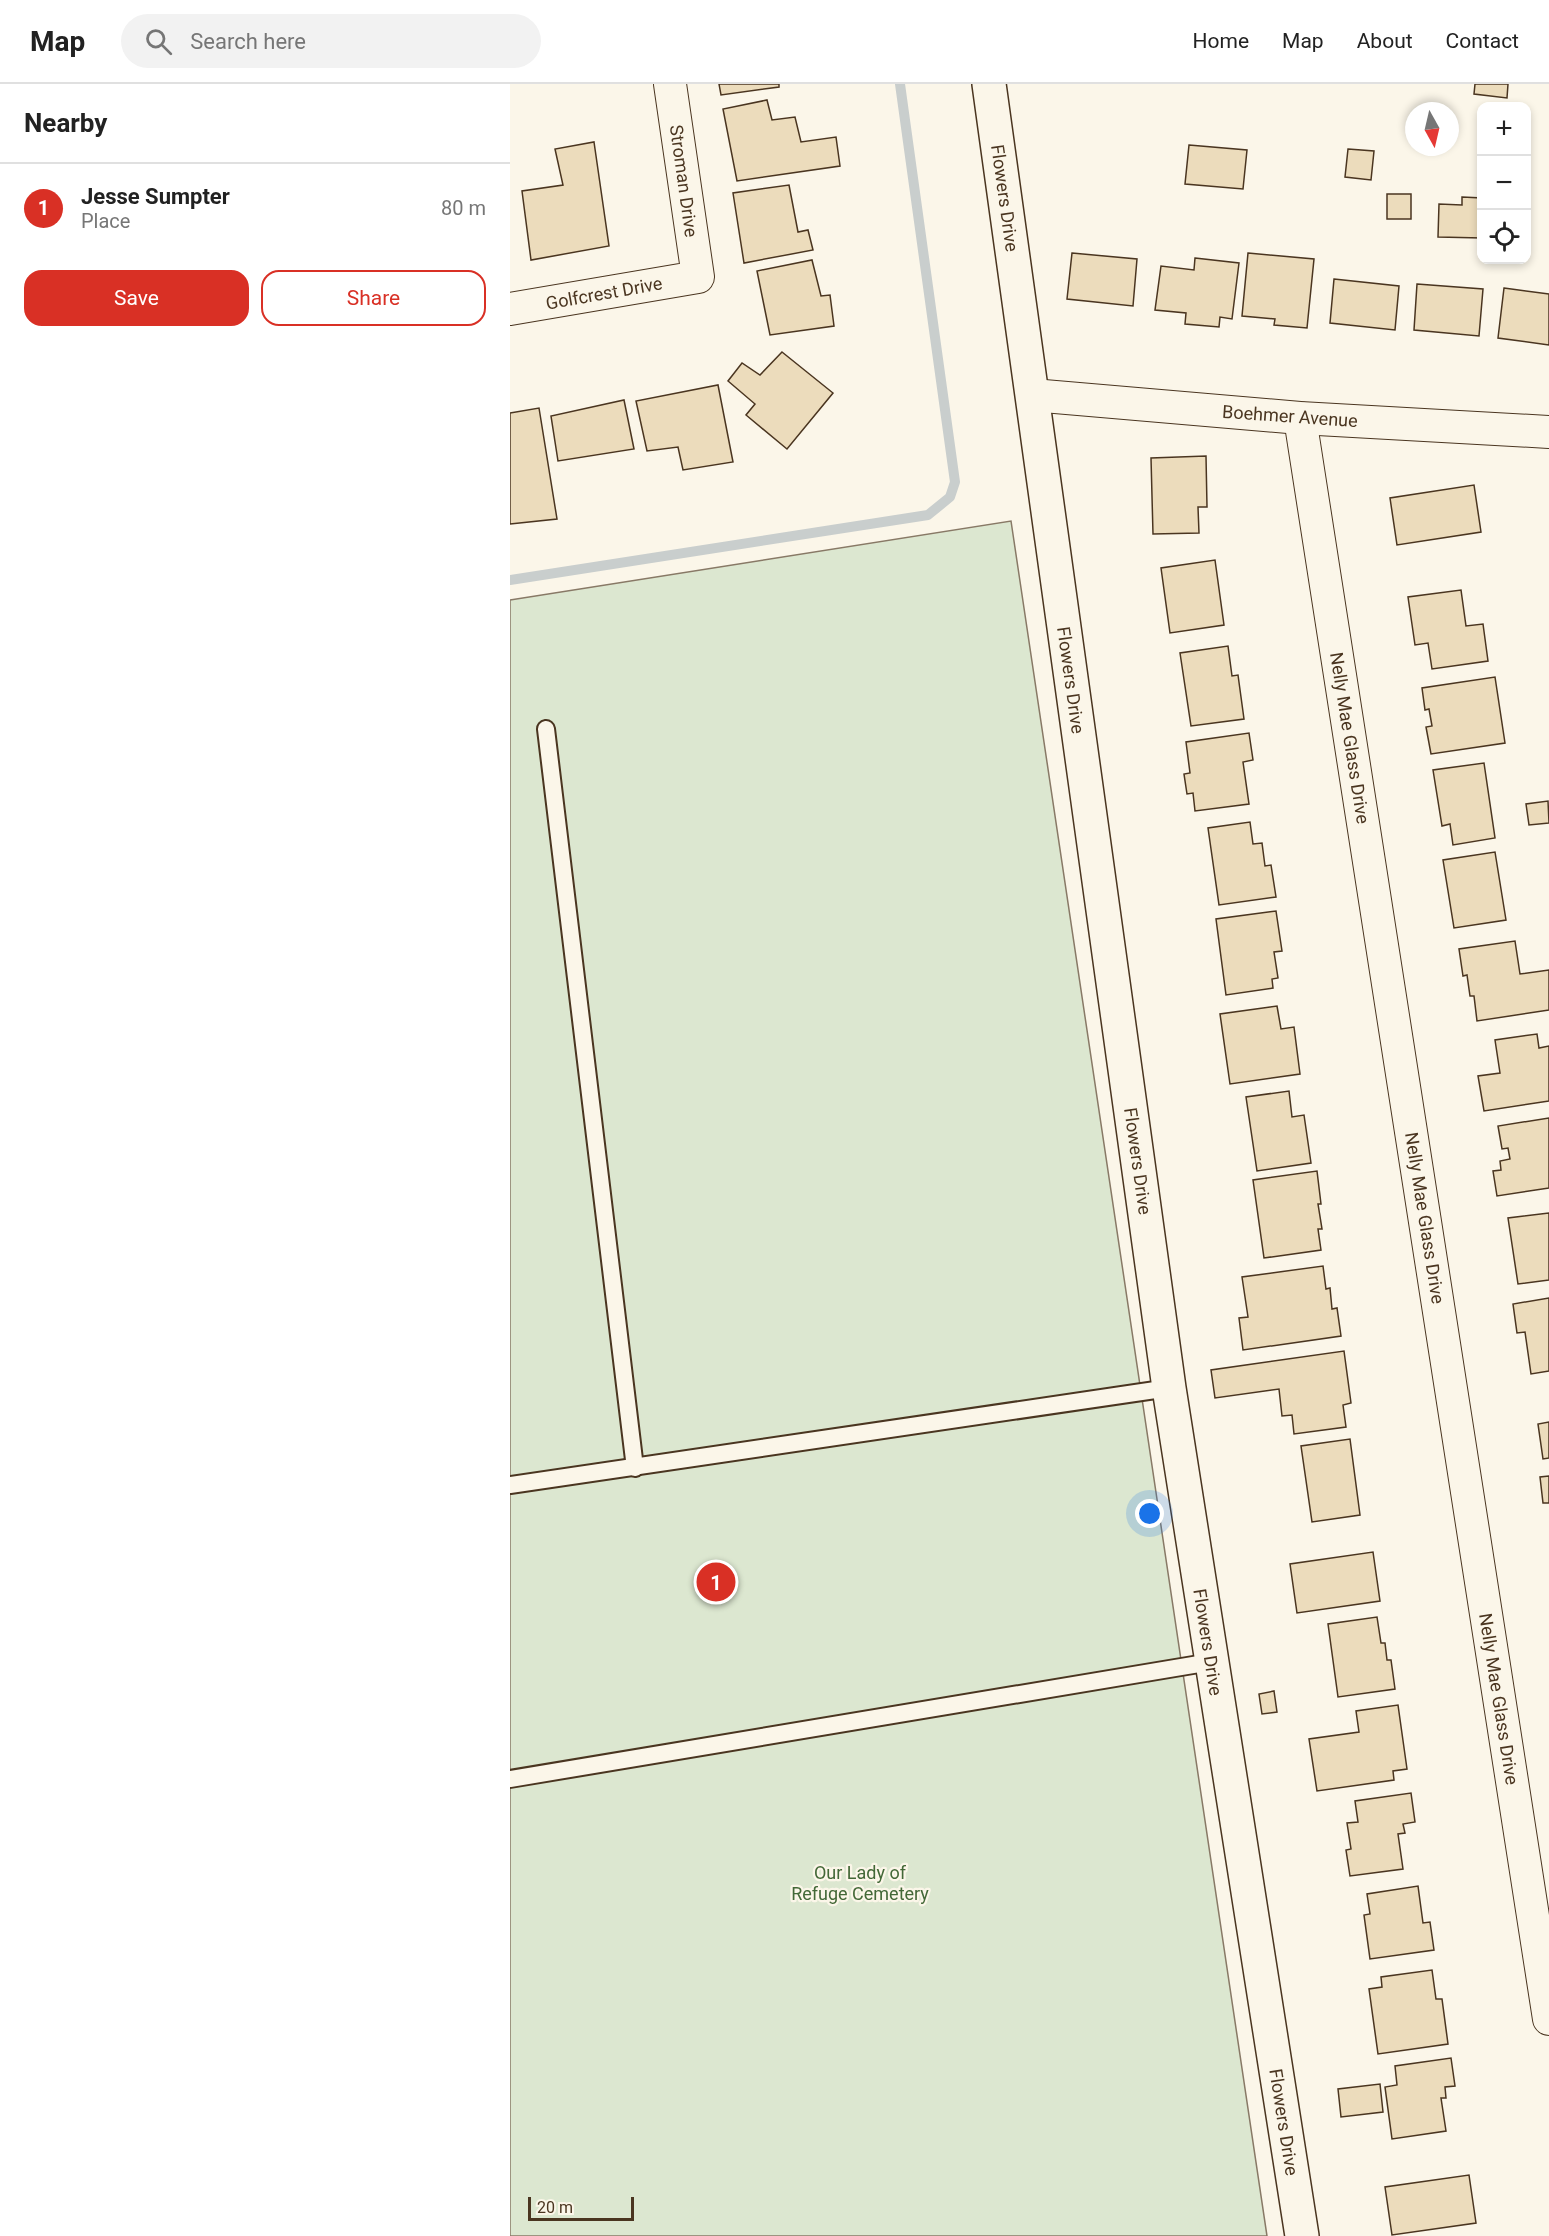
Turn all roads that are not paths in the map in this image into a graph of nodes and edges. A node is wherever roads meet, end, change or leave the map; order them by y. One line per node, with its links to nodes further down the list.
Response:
1 (670, 84): 3 (street, Stroman Drive)
2 (989, 84): 5 (street, Flowers Drive)
3 (698, 277): 4 (street, Golfcrest Drive)
4 (510, 309)
5 (1032, 395): 6 (street, Boehmer Avenue); 9 (street, Flowers Drive)
6 (1300, 418): 7 (street, Boehmer Avenue); 14 (street, Nelly Mae Glass Drive)
7 (1549, 432)
8 (546, 729): 10 (lane)
9 (1169, 1388): 10 (lane); 12 (street, Flowers Drive)
10 (636, 1468): 11 (lane)
11 (510, 1485)
12 (1211, 1662): 13 (lane); 15 (street, Flowers Drive)
13 (510, 1779)
14 (1549, 2019)
15 (1302, 2236)

